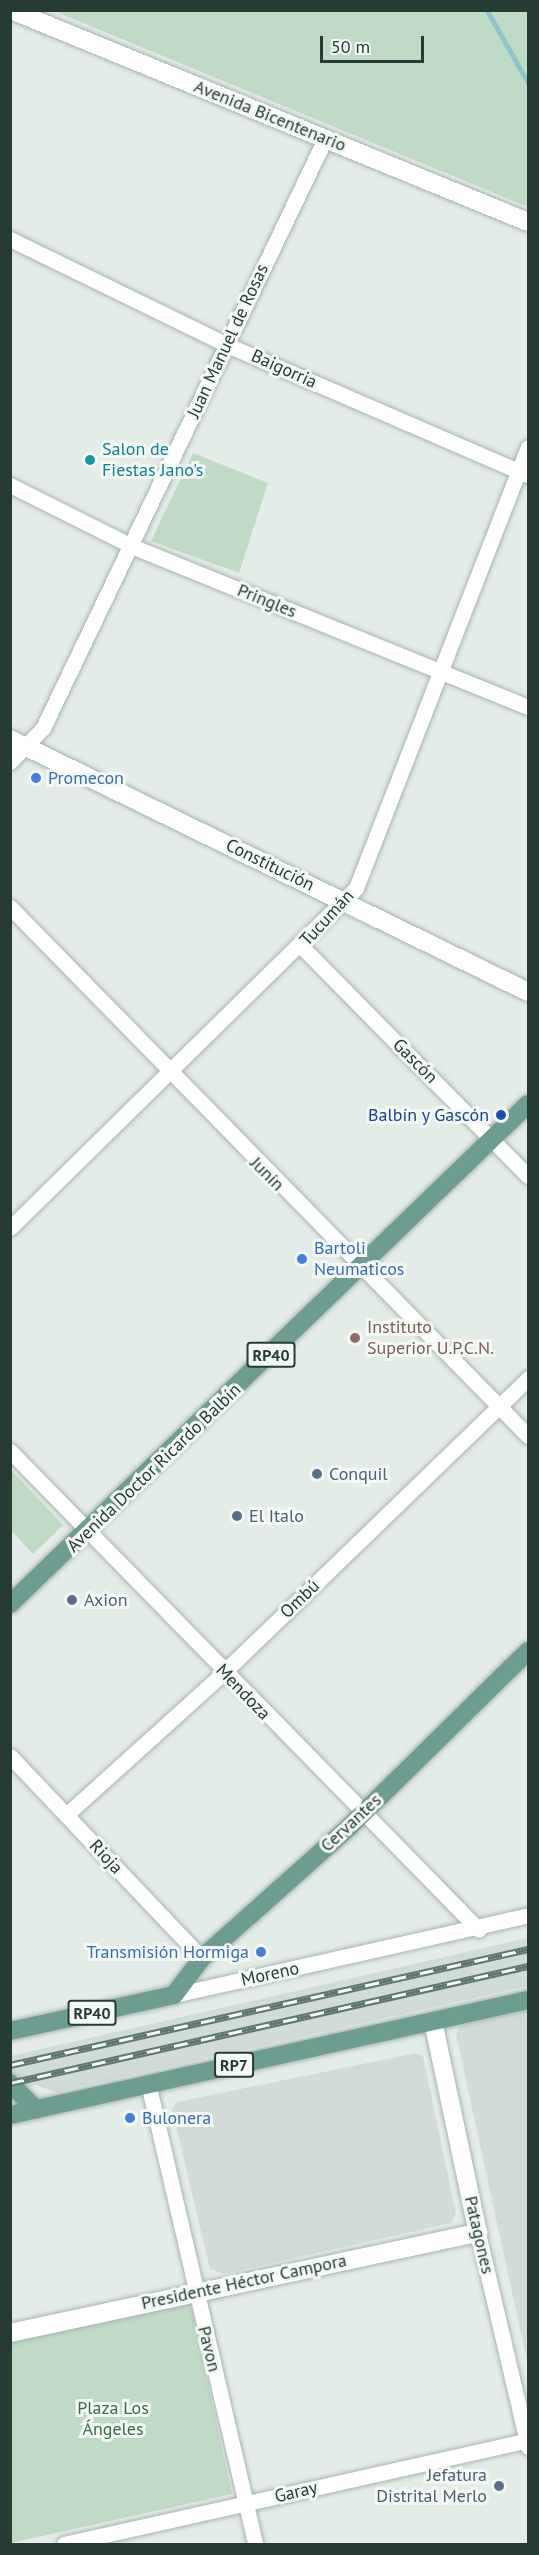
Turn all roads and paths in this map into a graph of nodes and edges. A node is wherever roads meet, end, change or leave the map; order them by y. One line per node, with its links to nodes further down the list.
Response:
1 (11, 10): 2 (street, Avenida Bicentenario)
2 (325, 139): 3 (street, Avenida Bicentenario); 5 (street, Juan Manuel de Rosas)
3 (528, 222)
4 (10, 239): 5 (street, Baigorria)
5 (225, 344): 7 (street, Baigorria); 9 (street, Juan Manuel de Rosas)
6 (528, 447): 7 (street, Tucumán)
7 (523, 473): 10 (street, Tucumán)
8 (10, 485): 9 (street, Pringles)
9 (134, 547): 10 (street, Pringles); 12 (street, Juan Manuel de Rosas)
10 (439, 672): 11 (street, Pringles); 14 (street, Tucumán)
11 (528, 707)
12 (19, 742): 13 (street, Juan Manuel de Rosas); 14 (street, Constitución)
13 (10, 762)
14 (345, 902): 16 (street, Tucumán); 17 (street, Constitución)
15 (10, 908): 18 (street, Junín)
16 (301, 946): 18 (street, Tucumán); 20 (street, Gascón)
17 (528, 992)
18 (170, 1076): 22 (street, Tucumán); 23 (street, Junín)
19 (528, 1104): 20 (main road, Avenida Doctor Ricardo Balbín / RP40)
20 (493, 1139): 21 (street, Gascón); 23 (main road, Avenida Doctor Ricardo Balbín / RP40)
21 (528, 1176)
22 (10, 1228)
23 (360, 1269): 25 (street, Junín); 28 (main road, Avenida Doctor Ricardo Balbín / RP40)
24 (528, 1378): 25 (street, Ombú)
25 (500, 1406): 26 (street, Junín); 31 (street, Ombú)
26 (528, 1436)
27 (10, 1451): 28 (street, Mendoza)
28 (87, 1533): 29 (main road, Avenida Doctor Ricardo Balbín / RP40); 31 (street, Mendoza)
29 (10, 1604)
30 (528, 1651): 33 (main road, Cervantes)
31 (224, 1672): 33 (street, Mendoza); 34 (street, Ombú)
32 (10, 1756): 34 (street, Rioja)
33 (363, 1813): 36 (street, Mendoza); 37 (main road, Cervantes)
34 (66, 1815): 37 (street, Rioja)
35 (528, 1915): 36 (street, Moreno)
36 (479, 1930): 38 (street, Moreno)
37 (202, 1958): 38 (main road, Cervantes)
38 (174, 1995): 41 (main road, Moreno / RP40)
39 (528, 2000): 40 (main road, RP7)
40 (433, 2022): 43 (main road, RP7); 46 (street, Patagones)
41 (10, 2031)
42 (10, 2083): 44 (main road)
43 (148, 2083): 44 (main road, RP7); 47 (street, Pavon)
44 (36, 2110): 45 (main road, RP7)
45 (10, 2115)
46 (478, 2233): 47 (street, Presidente Héctor Campora); 49 (street, Patagones)
47 (195, 2292): 48 (street, Presidente Héctor Campora); 50 (street, Pavon)
48 (10, 2333)
49 (528, 2442): 50 (street, Garay)
50 (246, 2503): 51 (street, Garay); 52 (street, Pavon)
51 (64, 2544)
52 (255, 2544)

